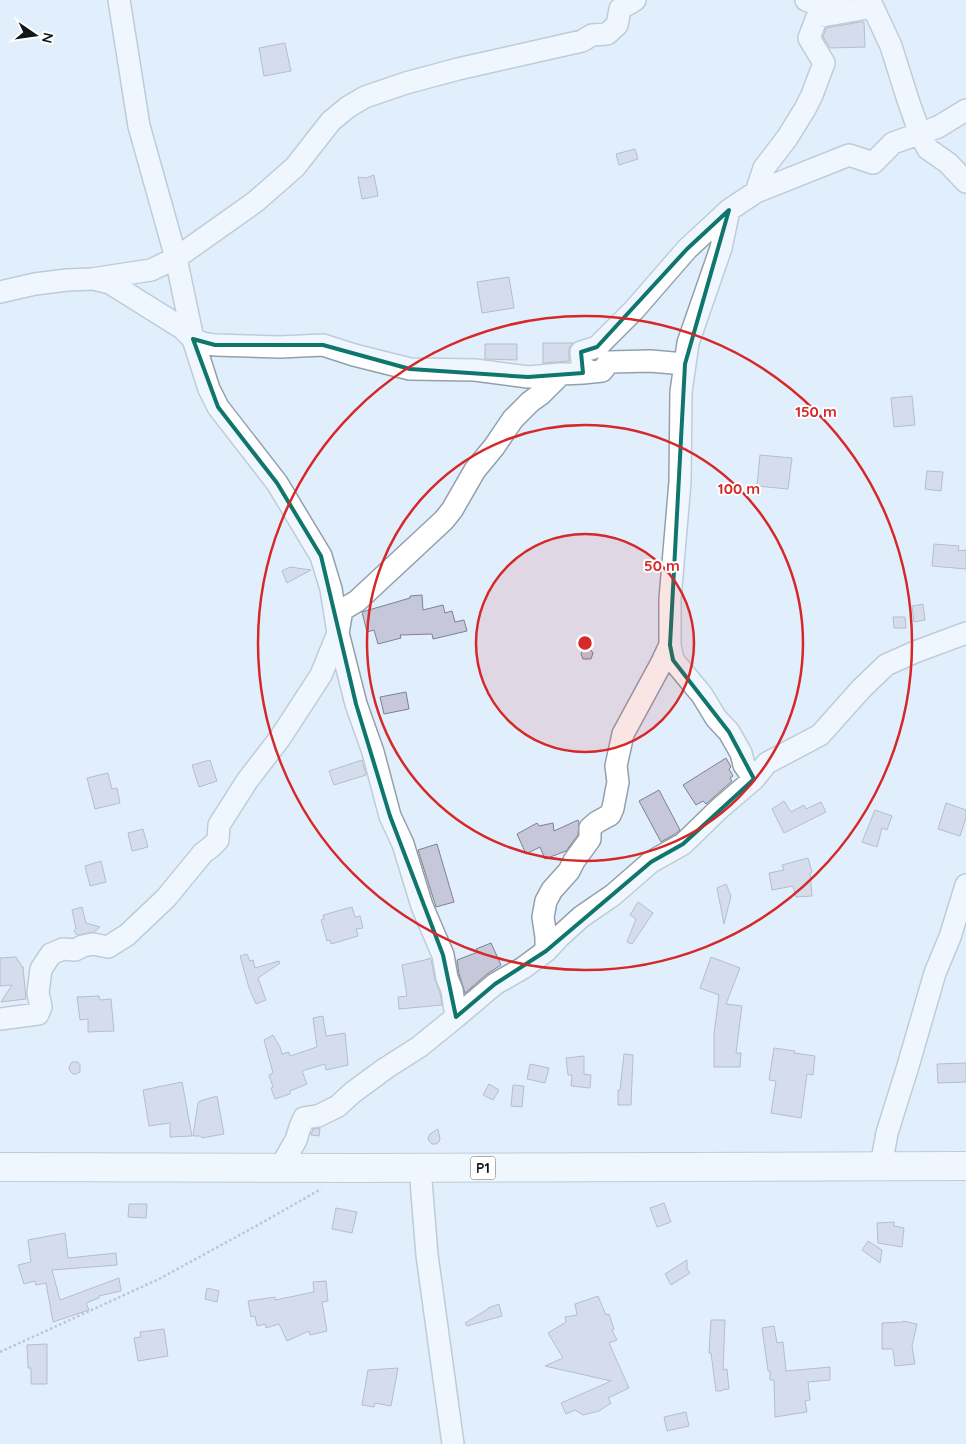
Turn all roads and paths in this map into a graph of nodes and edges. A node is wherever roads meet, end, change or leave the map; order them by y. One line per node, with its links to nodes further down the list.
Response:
1 (119, 0): 12 (street)
2 (606, 0): 6 (street)
3 (635, 0): 6 (street)
4 (806, 0): 5 (street)
5 (864, 0): 8 (street); 10 (street)
6 (617, 24): 12 (street)
7 (966, 110): 8 (street)
8 (920, 134): 9 (street); 10 (street)
9 (966, 182)
10 (756, 192): 11 (street)
11 (729, 210): 16 (street); 17 (street)
12 (176, 258): 13 (street); 15 (street)
13 (92, 278): 14 (street); 15 (street)
14 (0, 292)
15 (193, 338): 18 (street); 19 (street)
16 (685, 364): 17 (street); 21 (street)
17 (583, 373): 18 (street)
18 (561, 374): 19 (street)
19 (338, 633): 25 (street); 26 (street)
20 (966, 633): 22 (street)
21 (670, 645): 22 (street); 24 (street)
22 (754, 779): 24 (street)
23 (966, 885): 27 (street)
24 (546, 951): 25 (street)
25 (456, 1017): 30 (street)
26 (0, 1019)
27 (881, 1166): 28 (main road, P1); 31 (main road, P1)
28 (966, 1166)
29 (0, 1167): 30 (main road, P1)
30 (280, 1168): 31 (main road, P1)
31 (420, 1168): 34 (street)
32 (324, 1187): 33 (path)
33 (0, 1352)
34 (453, 1444)

